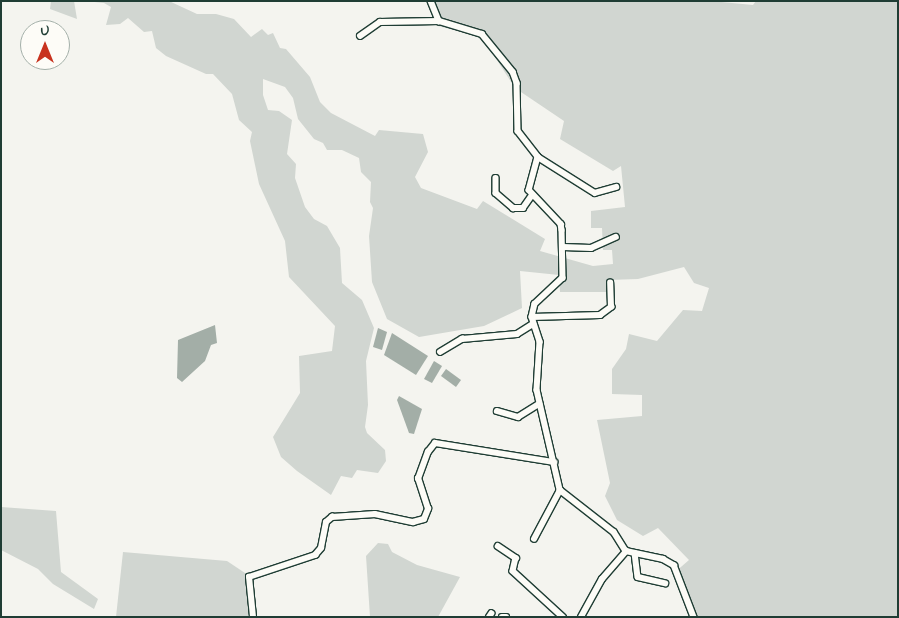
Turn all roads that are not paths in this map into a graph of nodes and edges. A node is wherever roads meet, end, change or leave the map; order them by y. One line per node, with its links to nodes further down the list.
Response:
1 (431, 1): 2 (street)
2 (439, 21): 3 (street); 4 (street)
3 (360, 36)
4 (538, 157): 6 (street); 7 (street)
5 (496, 178): 7 (street)
6 (616, 187)
7 (532, 196): 9 (street)
8 (616, 237): 9 (street)
9 (563, 247): 11 (street)
10 (610, 283): 11 (street)
11 (532, 320): 12 (street); 13 (street)
12 (440, 352)
13 (539, 404): 14 (street); 15 (street)
14 (497, 411)
15 (554, 462): 16 (street); 22 (street)
16 (560, 490): 17 (street); 19 (street)
17 (534, 539)
18 (498, 546): 25 (street)
19 (626, 551): 20 (street); 26 (street)
20 (636, 552): 21 (street); 27 (street)
21 (665, 583)
22 (253, 617)
23 (502, 617): 24 (street)
24 (506, 617)
25 (563, 617)
26 (581, 617)
27 (694, 617)

